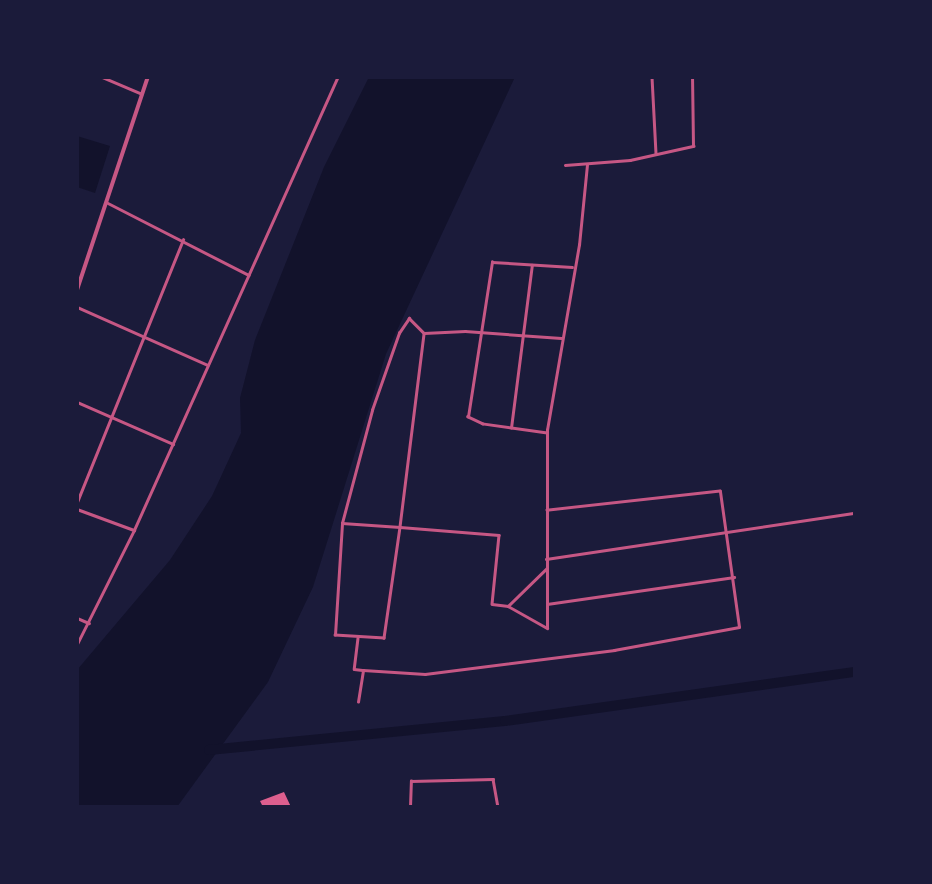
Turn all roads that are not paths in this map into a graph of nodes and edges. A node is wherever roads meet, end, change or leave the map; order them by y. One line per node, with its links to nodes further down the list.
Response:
1 (102, 77): 6 (street)
2 (148, 77): 6 (street)
3 (338, 77): 14 (street)
4 (652, 77): 7 (street)
5 (692, 77): 7 (street)
6 (142, 94): 10 (street)
7 (656, 154): 9 (street)
8 (565, 165): 9 (street)
9 (587, 165): 13 (street)
10 (108, 203): 11 (street); 15 (street)
11 (183, 240): 14 (street); 20 (street)
12 (532, 265): 13 (street); 17 (street); 19 (street)
13 (572, 267): 21 (street)
14 (249, 275): 22 (street)
15 (77, 289)
16 (77, 307): 20 (street)
17 (481, 332): 18 (street); 19 (street); 25 (street)
18 (424, 333): 32 (street); 33 (street)
19 (522, 335): 21 (street); 25 (street)
20 (144, 336): 22 (street); 24 (street)
21 (561, 338): 26 (street)
22 (208, 365): 27 (street)
23 (77, 402): 24 (street)
24 (111, 419): 27 (street); 28 (street)
25 (510, 428): 26 (street)
26 (547, 433): 30 (street)
27 (173, 444): 34 (street)
28 (77, 502)
29 (77, 509): 34 (street)
30 (547, 510): 35 (street); 36 (street)
31 (855, 513): 35 (street)
32 (342, 523): 33 (street); 43 (street)
33 (400, 527): 40 (street); 43 (street)
34 (134, 530): 42 (street)
35 (726, 532): 36 (street); 38 (street)
36 (546, 559): 37 (street)
37 (547, 568): 39 (street); 40 (street)
38 (734, 577): 39 (street); 45 (street)
39 (547, 604): 40 (street)
40 (508, 606)
41 (77, 618): 42 (street)
42 (89, 623): 44 (street)
43 (358, 638): 45 (street)
44 (77, 644)
45 (363, 670): 46 (street)
46 (358, 702)
47 (410, 807): 48 (street)
48 (498, 807)

